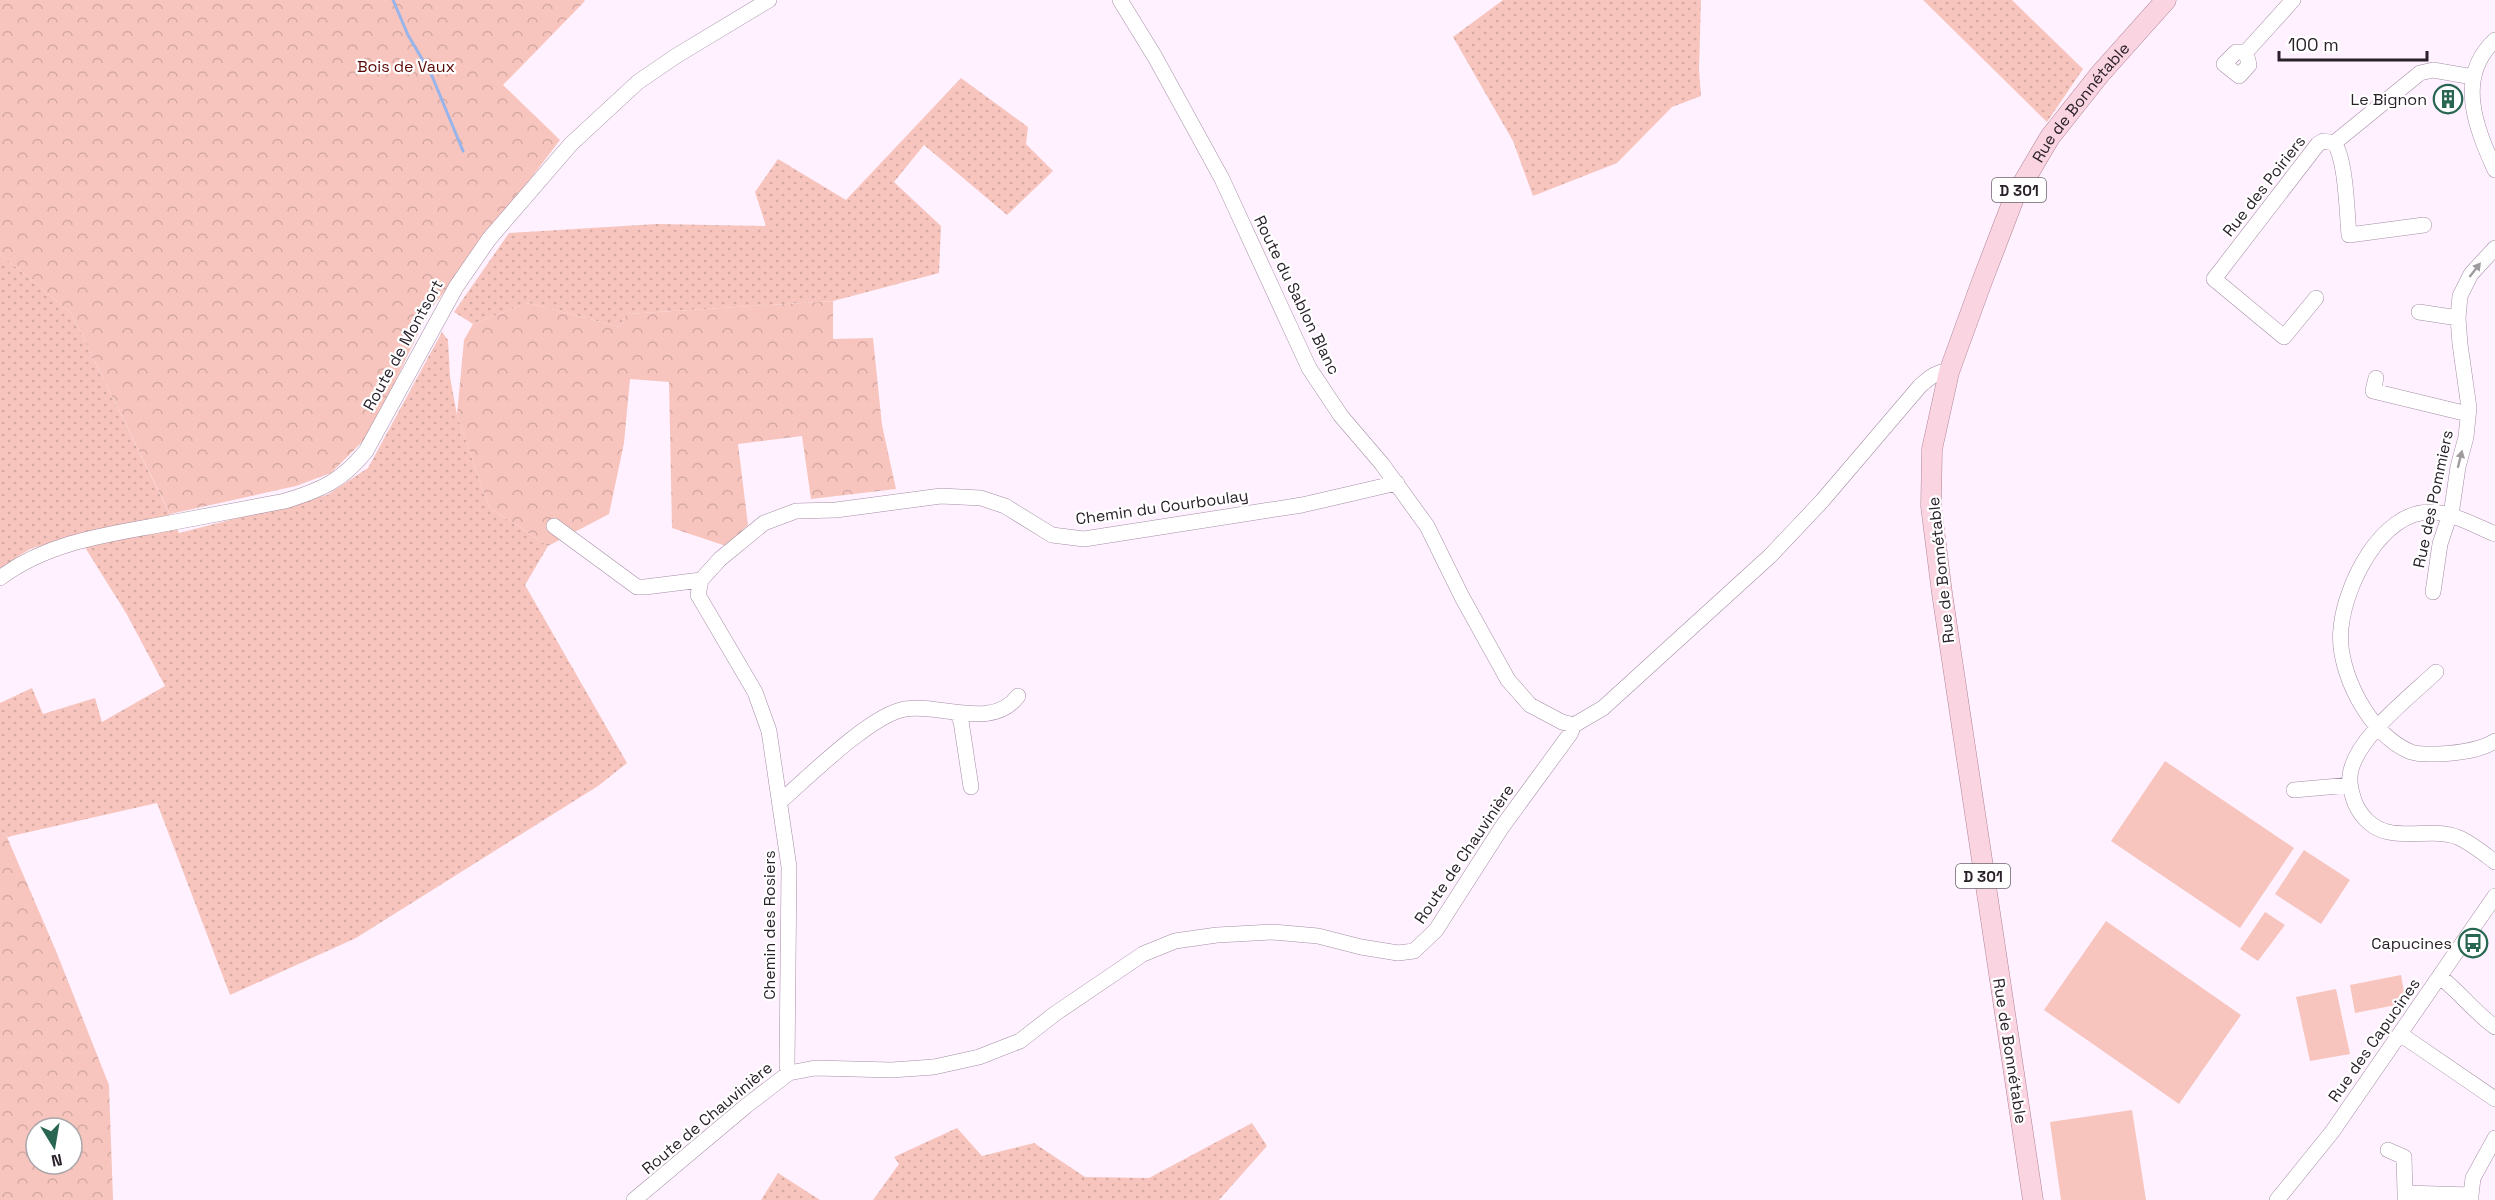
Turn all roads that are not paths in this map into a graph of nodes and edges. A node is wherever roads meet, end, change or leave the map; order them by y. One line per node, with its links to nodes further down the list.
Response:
1 (769, 0): 22 (street, Route de Montsort)
2 (1120, 0): 18 (street, Route du Sablon Blanc)
3 (2166, 0): 15 (main road, Rue de Bonnétable / D 301)
4 (2293, 0): 6 (street)
5 (2495, 40): 7 (street)
6 (2246, 52)
7 (2472, 77): 8 (street, Rue des Poiriers); 9 (street)
8 (2334, 143): 10 (street); 12 (street, Rue des Poiriers)
9 (2495, 170)
10 (2424, 225)
11 (2495, 248): 14 (street, Rue des Pommiers, one-way to 11)
12 (2316, 297)
13 (2420, 312): 14 (street)
14 (2458, 318): 17 (street, Rue des Pommiers)
15 (1949, 372): 28 (street, Route de Chauvinière); 47 (main road, Rue de Bonnétable / D 301)
16 (2376, 378): 17 (street, Rue des Pommiers)
17 (2468, 414): 19 (street, Rue des Pommiers, one-way to 17)
18 (1397, 483): 23 (street, Chemin du Courboulay); 28 (street, Route du Sablon Blanc)
19 (2449, 516): 21 (street); 24 (street, Rue des Pommiers); 29 (street)
20 (554, 526): 23 (street)
21 (2495, 534)
22 (0, 578)
23 (701, 580): 34 (street, Chemin des Rosiers)
24 (2433, 592)
25 (2436, 672): 29 (street)
26 (1018, 696): 27 (street)
27 (957, 713): 32 (street); 34 (street)
28 (1574, 725): 40 (street, Route de Chauvinière)
29 (2378, 728): 30 (street); 31 (street)
30 (2495, 741)
31 (2350, 785): 33 (street); 35 (street)
32 (971, 787)
33 (2294, 790)
34 (781, 801): 40 (street, Chemin des Rosiers)
35 (2495, 862)
36 (2495, 896): 37 (street, Rue des Capucines)
37 (2440, 977): 38 (street); 39 (street, Rue des Capucines)
38 (2492, 1021)
39 (2400, 1034): 41 (street); 48 (street, Rue des Capucines)
40 (789, 1073): 46 (street, Route de Chauvinière)
41 (2495, 1099)
42 (2495, 1138): 45 (street)
43 (2388, 1150): 44 (street)
44 (2405, 1197): 45 (street)
45 (2471, 1197)
46 (634, 1200)
47 (2033, 1200)
48 (2277, 1200)

